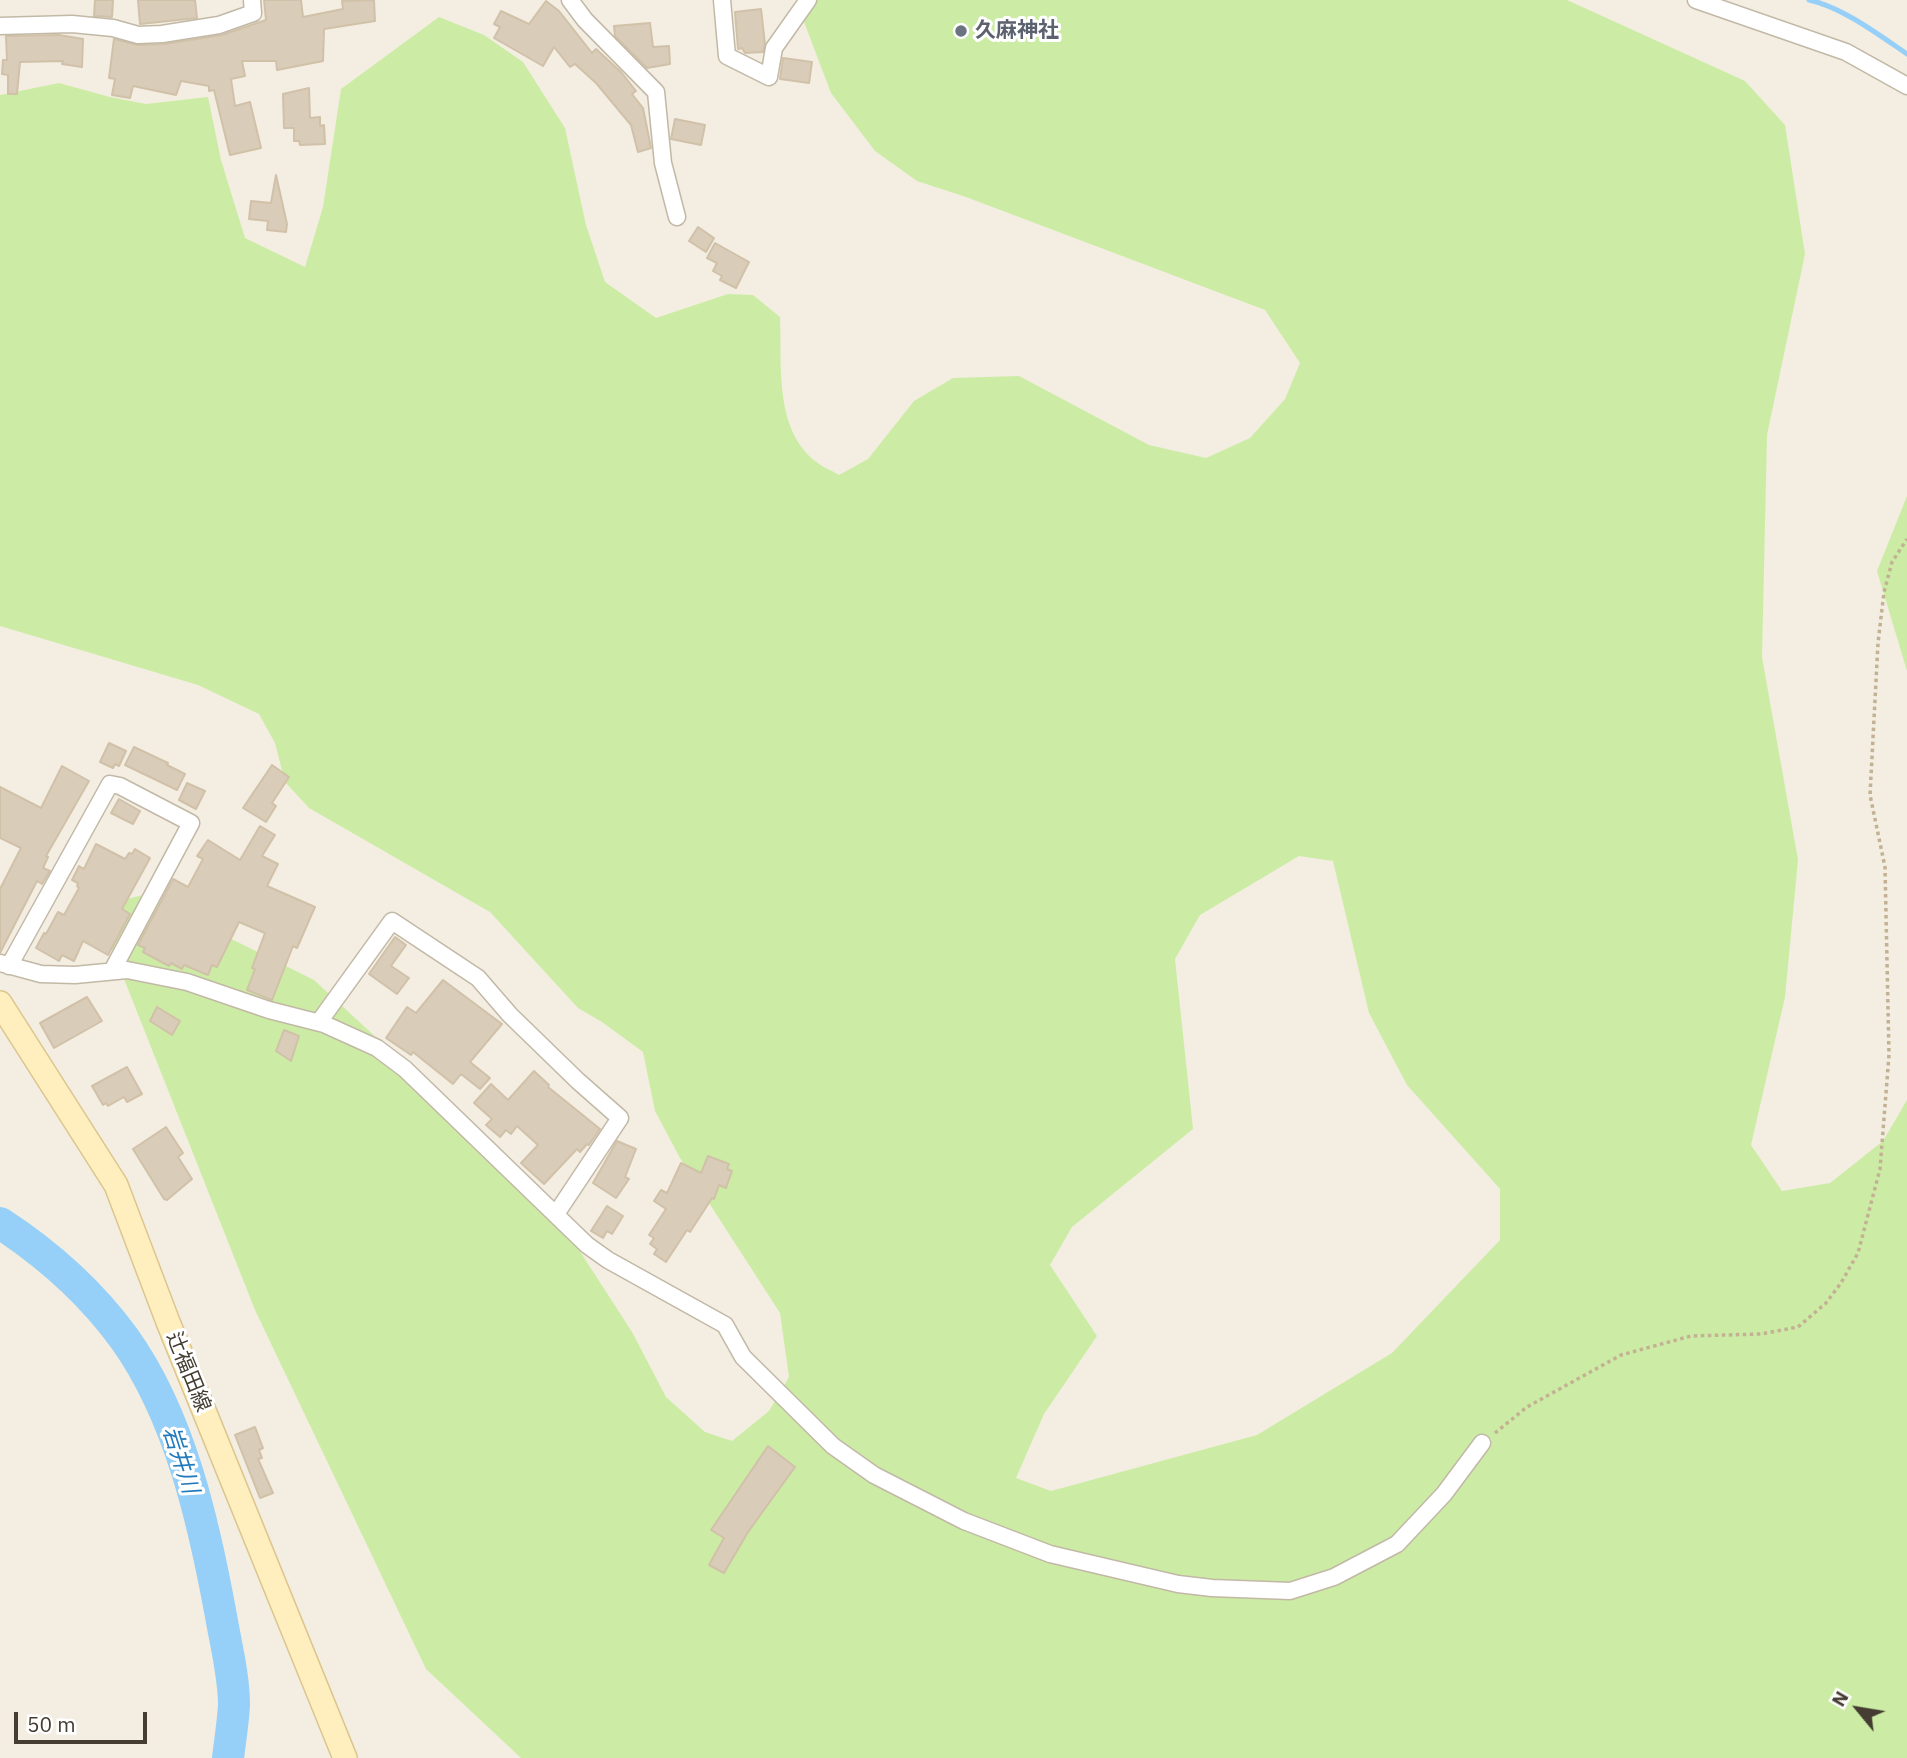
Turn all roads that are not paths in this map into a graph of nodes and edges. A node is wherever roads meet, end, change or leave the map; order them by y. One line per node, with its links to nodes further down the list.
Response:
1 (252, 0): 6 (street)
2 (569, 0): 8 (street)
3 (722, 0): 4 (street)
4 (808, 0)
5 (1696, 0): 7 (street)
6 (0, 26)
7 (1907, 86)
8 (677, 217)
9 (4, 965): 10 (street); 10 (street)
10 (112, 971): 12 (street)
11 (0, 1003): 15 (main road, 辻福田線)
12 (319, 1022): 13 (street); 13 (street)
13 (556, 1214): 14 (street)
14 (1482, 1443)
15 (345, 1758)

